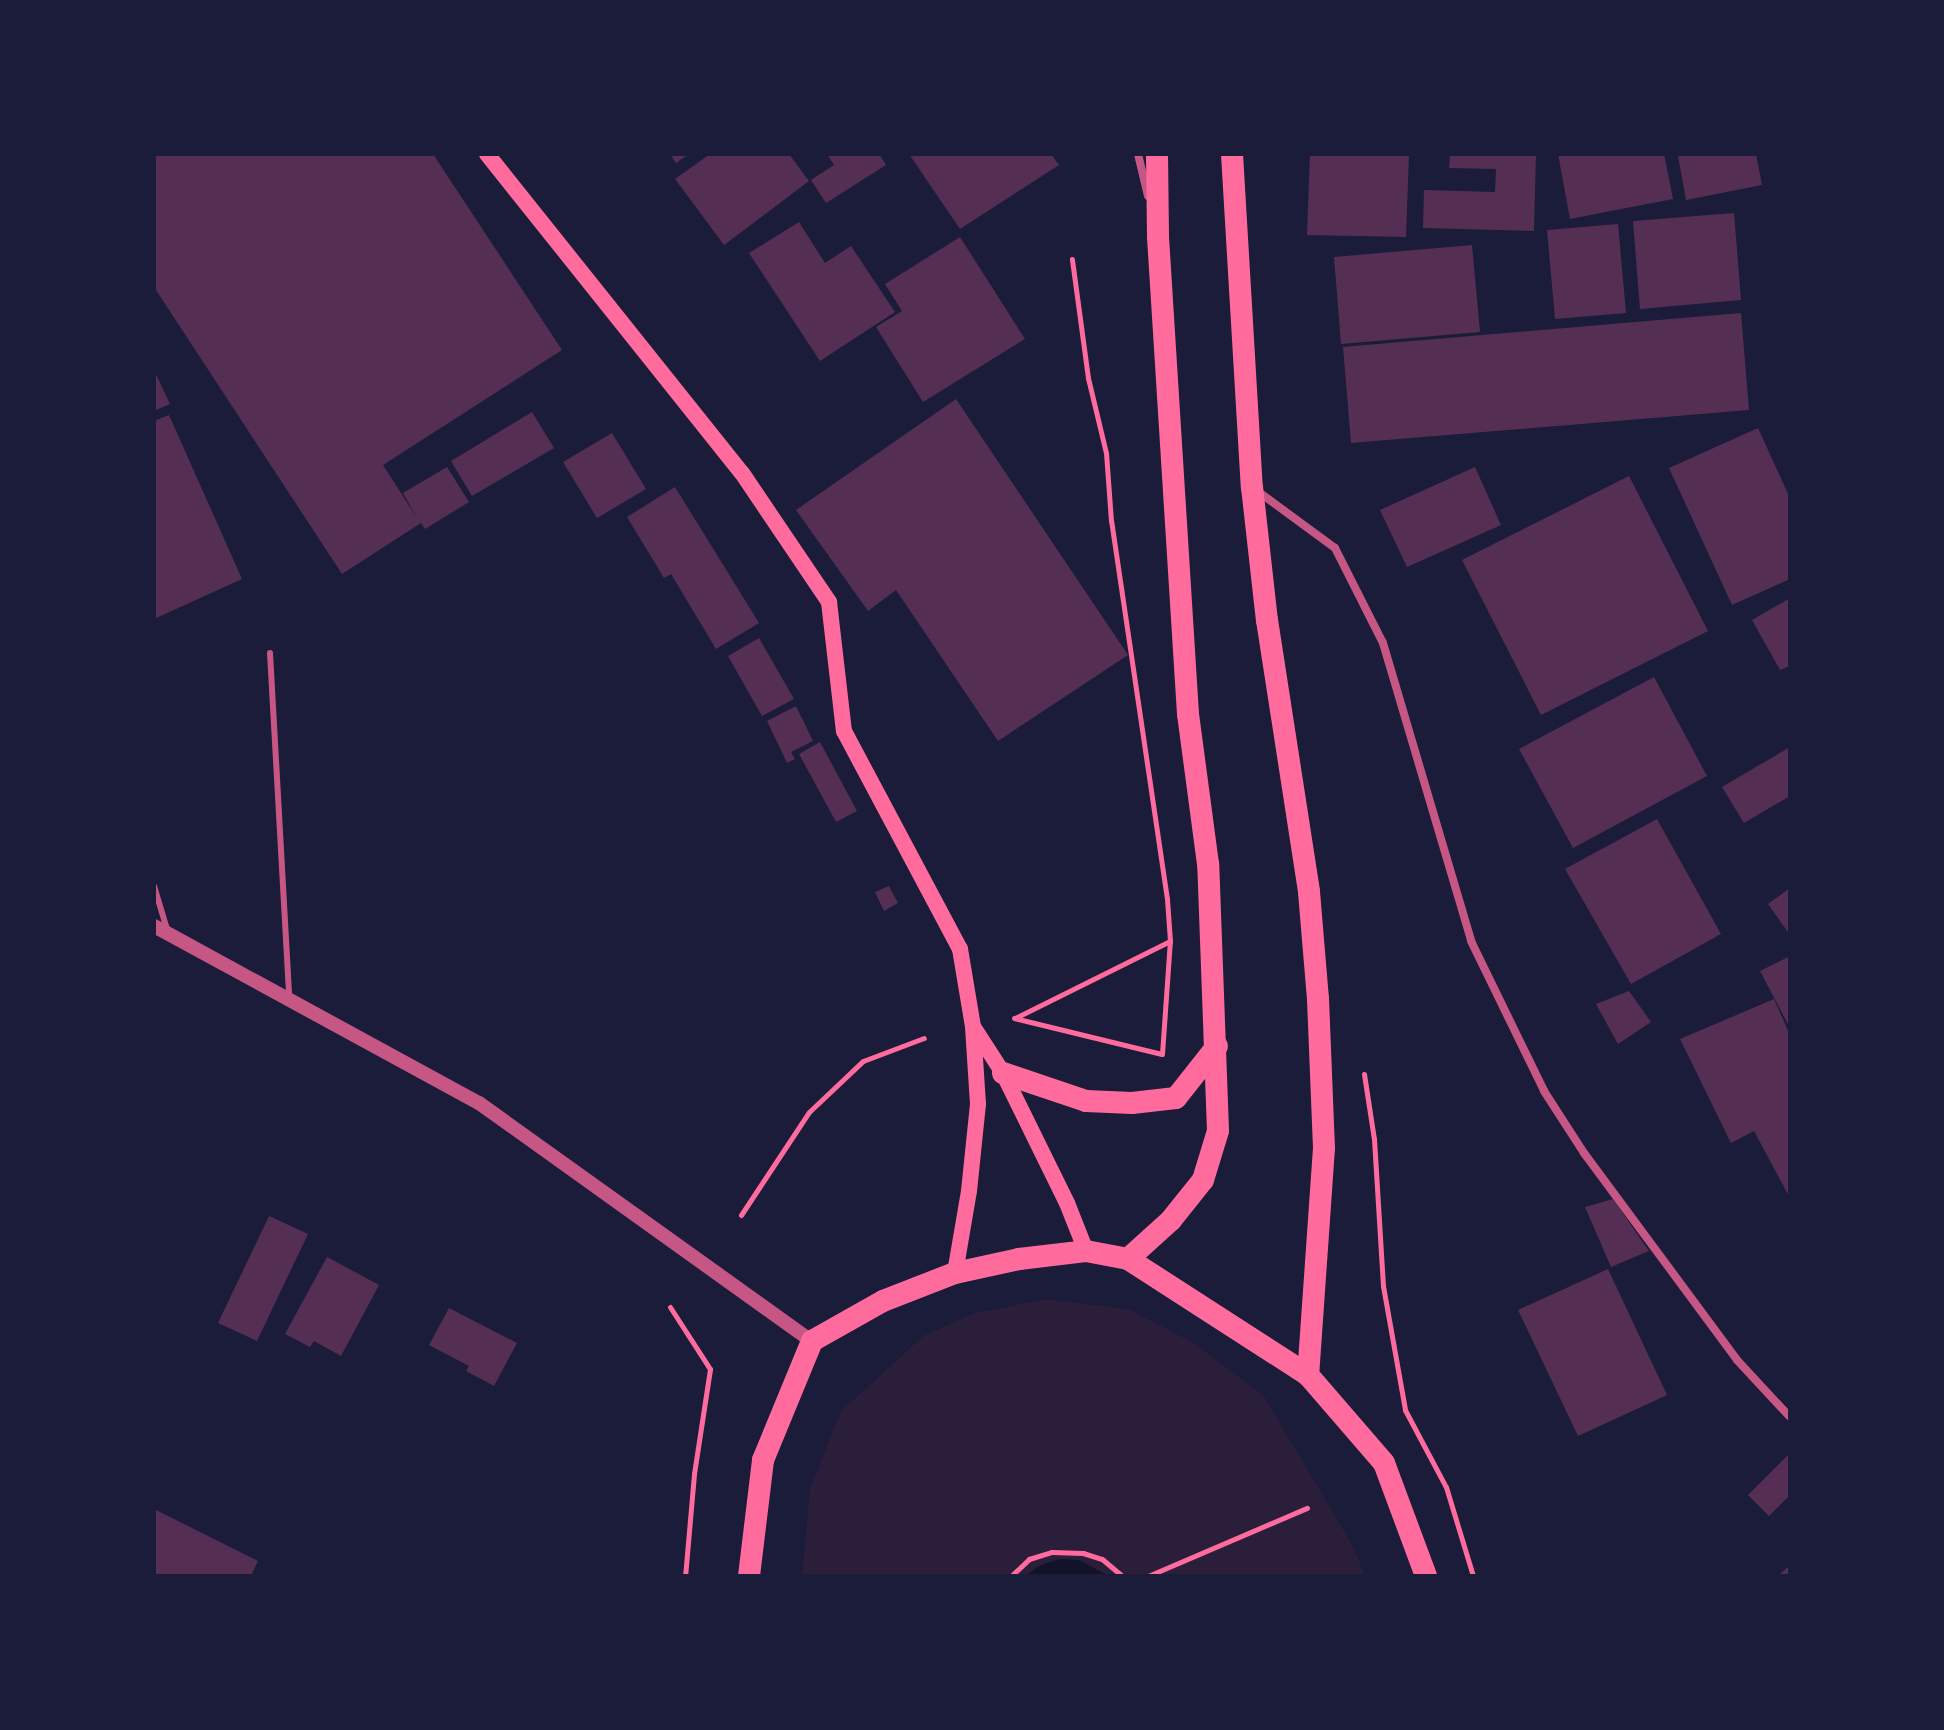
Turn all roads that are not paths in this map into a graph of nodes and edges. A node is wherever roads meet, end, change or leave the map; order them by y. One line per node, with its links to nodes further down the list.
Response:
1 (487, 154): 11 (main road)
2 (1138, 154): 5 (street)
3 (1157, 154): 5 (highway)
4 (1232, 154): 6 (highway)
5 (1158, 236): 12 (highway)
6 (1252, 487): 18 (highway); 19 (street)
7 (270, 653): 10 (lane)
8 (154, 886): 9 (lane)
9 (161, 929): 10 (street)
10 (289, 1000): 17 (street)
11 (973, 1027): 13 (main road); 16 (main road)
12 (1217, 1046): 13 (highway); 15 (highway)
13 (1003, 1073): 14 (main road)
14 (1086, 1251): 15 (highway); 16 (highway)
15 (1128, 1259): 18 (highway)
16 (955, 1273): 17 (highway)
17 (812, 1341): 20 (highway)
18 (1308, 1375): 21 (highway)
19 (1790, 1417)
20 (749, 1576)
21 (1426, 1576)

